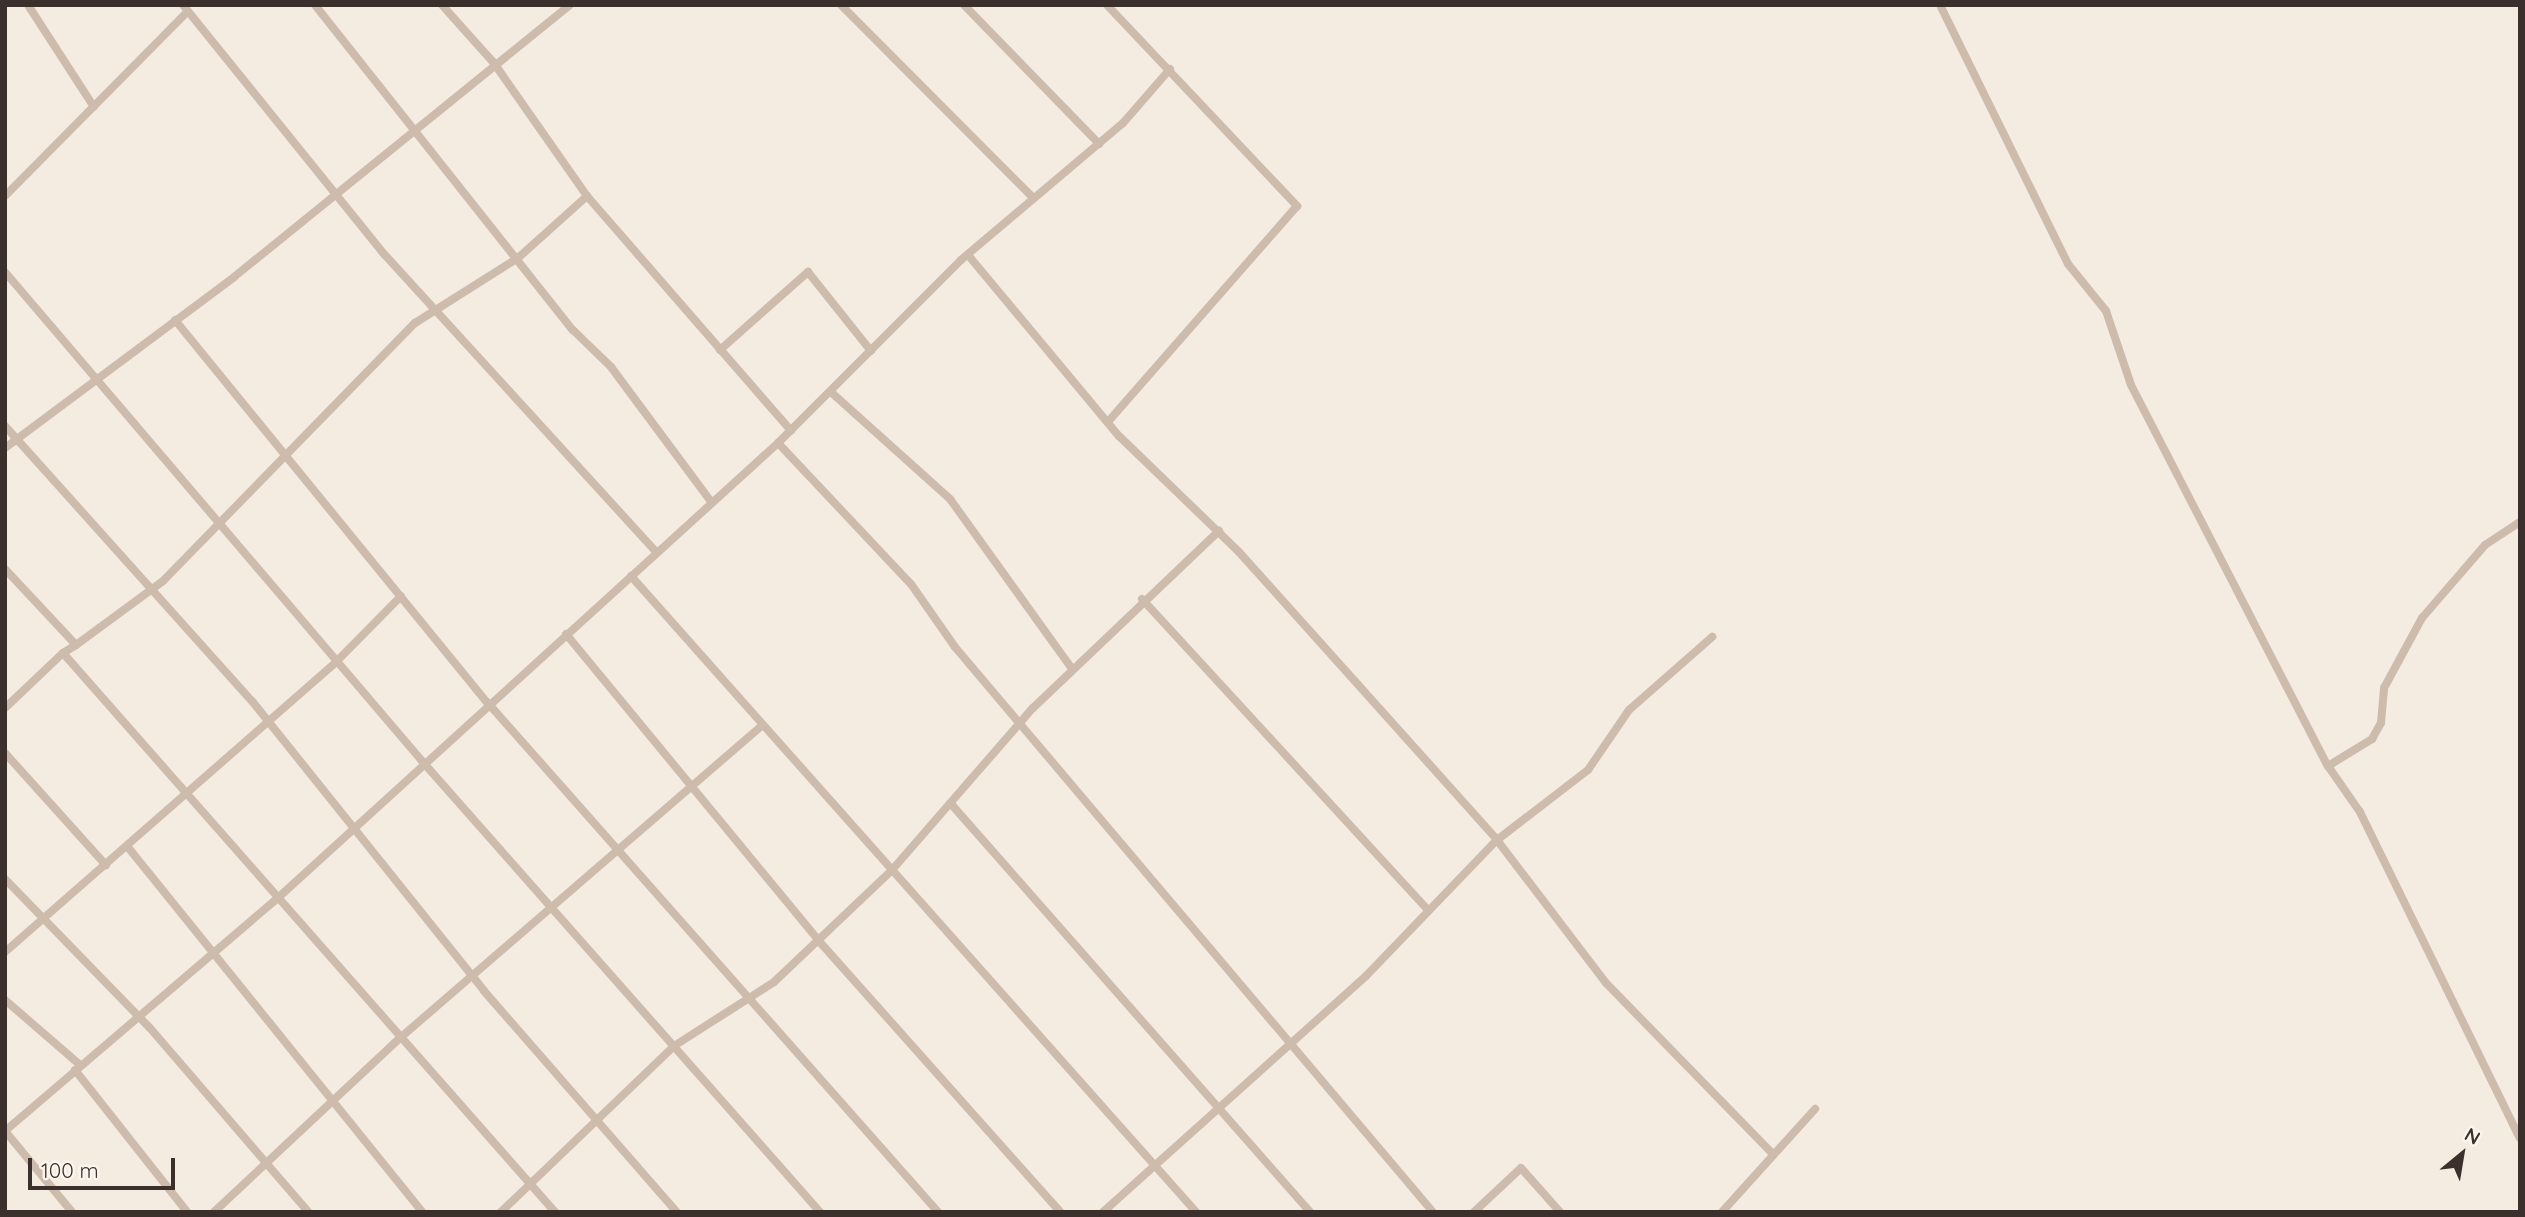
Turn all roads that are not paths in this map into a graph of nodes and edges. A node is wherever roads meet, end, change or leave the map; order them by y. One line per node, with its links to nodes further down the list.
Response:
1 (28, 5): 12 (street)
2 (315, 5): 13 (street)
3 (442, 5): 10 (street)
4 (841, 5): 18 (street)
5 (964, 5): 14 (street)
6 (1107, 5): 11 (street)
7 (1940, 5): 58 (street)
8 (568, 6): 10 (street)
9 (186, 8): 12 (street); 15 (street)
10 (493, 62): 13 (street); 17 (street)
11 (1170, 69): 14 (street); 28 (street)
12 (94, 107): 16 (street)
13 (414, 131): 15 (street); 20 (street)
14 (1099, 144): 18 (street)
15 (337, 195): 22 (street); 23 (street)
16 (5, 196)
17 (587, 196): 20 (street); 24 (street)
18 (1033, 198): 19 (street)
19 (968, 255): 25 (street); 28 (street)
20 (517, 258): 22 (street); 35 (street)
21 (5, 272): 26 (street)
22 (435, 309): 34 (street); 39 (street)
23 (175, 320): 26 (street); 34 (street)
24 (720, 350): 25 (street); 30 (street)
25 (871, 351): 27 (street)
26 (96, 375): 31 (street); 36 (street)
27 (832, 393): 30 (street); 50 (street)
28 (1108, 422): 38 (street)
29 (5, 426): 31 (street)
30 (791, 430): 32 (street)
31 (16, 440): 33 (street); 42 (street)
32 (778, 443): 35 (street); 54 (street)
33 (5, 448)
34 (286, 453): 36 (street); 43 (street)
35 (712, 503): 39 (street)
36 (218, 521): 42 (street); 49 (street)
37 (2520, 522): 58 (street)
38 (1219, 531): 44 (street); 63 (street)
39 (656, 552): 41 (street)
40 (5, 569): 47 (street)
41 (631, 576): 45 (street); 55 (street)
42 (151, 588): 47 (street); 53 (street)
43 (401, 596): 49 (street); 51 (street)
44 (1142, 599): 50 (street); 70 (street)
45 (566, 634): 51 (street); 59 (street)
46 (1712, 637): 63 (street)
47 (76, 645): 48 (street)
48 (63, 653): 52 (street); 60 (street)
49 (337, 661): 53 (street); 57 (street)
50 (1072, 669): 54 (street)
51 (487, 702): 57 (street); 65 (street)
52 (5, 708)
53 (265, 719): 60 (street); 62 (street)
54 (1020, 721): 61 (street); 81 (street)
55 (763, 725): 59 (street); 67 (street)
56 (5, 753): 66 (street)
57 (422, 761): 62 (street); 71 (street)
58 (2328, 766): 89 (street)
59 (691, 788): 65 (street); 73 (street)
60 (188, 789): 64 (street); 69 (street)
61 (952, 805): 67 (street); 85 (street)
62 (350, 829): 69 (street); 76 (street)
63 (1497, 840): 70 (street); 90 (street)
64 (127, 846): 66 (street); 75 (street)
65 (619, 849): 71 (street); 77 (street)
66 (106, 866): 72 (street)
67 (892, 870): 73 (street); 92 (street)
68 (5, 879): 72 (street)
69 (280, 896): 75 (street); 80 (street)
70 (1428, 910): 81 (street)
71 (554, 911): 76 (street); 82 (street)
72 (41, 921): 74 (street); 79 (street)
73 (818, 940): 77 (street); 104 (street)
74 (5, 952)
75 (210, 953): 79 (street); 84 (street)
76 (473, 976): 80 (street); 87 (street)
77 (750, 998): 82 (street); 103 (street)
78 (5, 1000): 83 (street)
79 (138, 1020): 83 (street); 91 (street)
80 (400, 1038): 84 (street); 93 (street)
81 (1292, 1044): 85 (street); 108 (street)
82 (674, 1046): 87 (street); 102 (street)
83 (78, 1067): 88 (street); 95 (street)
84 (331, 1100): 91 (street); 98 (street)
85 (1221, 1106): 92 (street); 107 (street)
86 (1815, 1108): 90 (street)
87 (598, 1120): 93 (street); 101 (street)
88 (5, 1131): 94 (street)
89 (2520, 1138)
90 (1773, 1154): 111 (street)
91 (268, 1164): 96 (street); 97 (street)
92 (1155, 1166): 105 (street); 106 (street)
93 (531, 1184): 99 (street); 100 (street)
94 (72, 1212)
95 (187, 1212)
96 (214, 1212)
97 (308, 1212)
98 (422, 1212)
99 (501, 1212)
100 (555, 1212)
101 (677, 1212)
102 (820, 1212)
103 (938, 1212)
104 (1060, 1212)
105 (1103, 1212)
106 (1196, 1212)
107 (1310, 1212)
108 (1433, 1212)
109 (1474, 1212): 110 (street)
110 (1560, 1212)
111 (1722, 1212)

